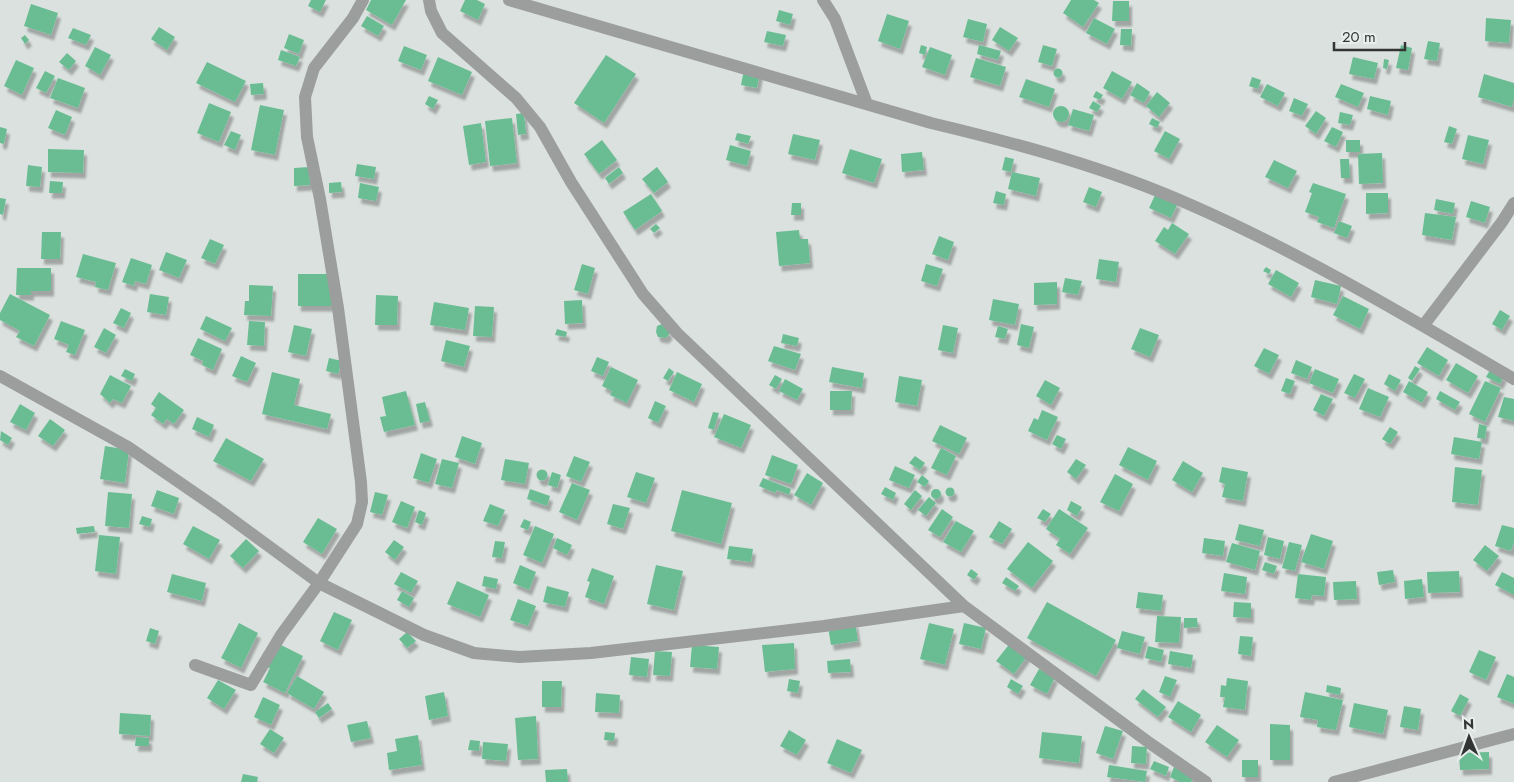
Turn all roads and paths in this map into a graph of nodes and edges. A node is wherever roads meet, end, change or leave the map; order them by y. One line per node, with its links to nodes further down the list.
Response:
1 (363, 0): 10 (street)
2 (428, 0): 11 (street)
3 (509, 0): 5 (street)
4 (823, 0): 5 (street)
5 (867, 104): 7 (street)
6 (1514, 203): 7 (street)
7 (1423, 326): 9 (street)
8 (0, 376): 10 (street)
9 (1514, 379)
10 (319, 583): 11 (street); 12 (street)
11 (964, 606): 14 (street)
12 (194, 665)
13 (1514, 734): 15 (street)
14 (1206, 782)
15 (1334, 782)

